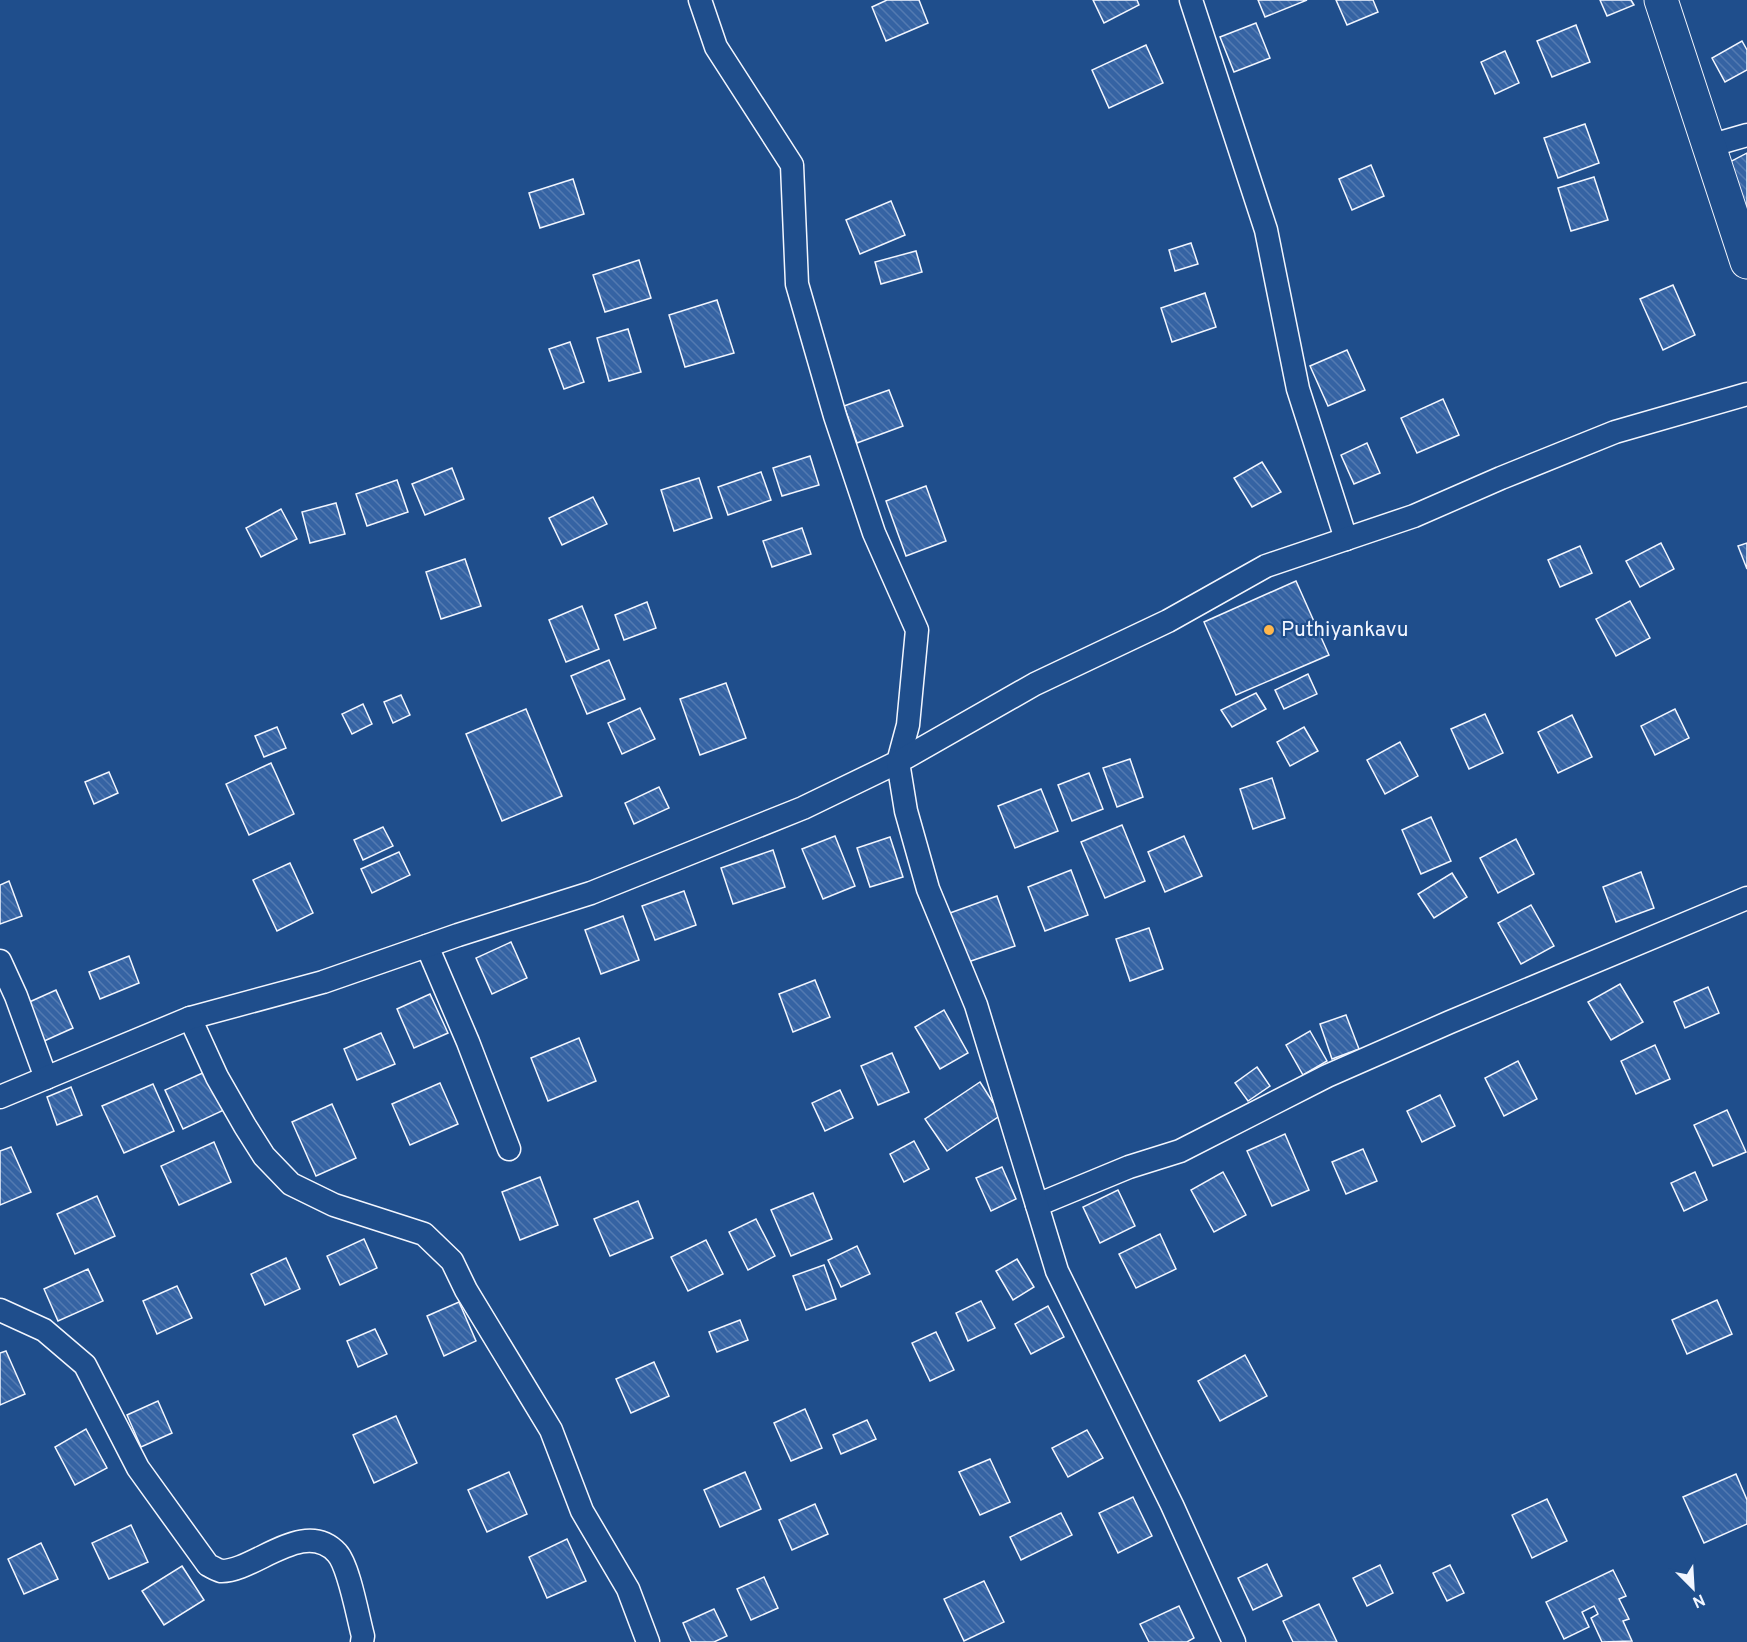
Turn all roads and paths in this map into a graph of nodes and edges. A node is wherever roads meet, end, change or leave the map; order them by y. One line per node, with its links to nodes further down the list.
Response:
1 (700, 0): 9 (street)
2 (1191, 0): 8 (street)
3 (1661, 0): 5 (main road)
4 (1747, 135): 5 (street)
5 (1709, 146): 6 (main road)
6 (1747, 262)
7 (1747, 394): 8 (street)
8 (1346, 539): 9 (street)
9 (898, 762): 11 (street); 17 (street)
10 (1747, 898): 17 (street)
11 (427, 946): 13 (street); 16 (street)
12 (0, 961): 14 (street)
13 (190, 1018): 14 (street); 20 (street)
14 (46, 1078): 15 (street)
15 (0, 1097)
16 (509, 1149)
17 (1037, 1205): 21 (street)
18 (0, 1310): 19 (street)
19 (362, 1642)
20 (648, 1642)
21 (1234, 1642)

